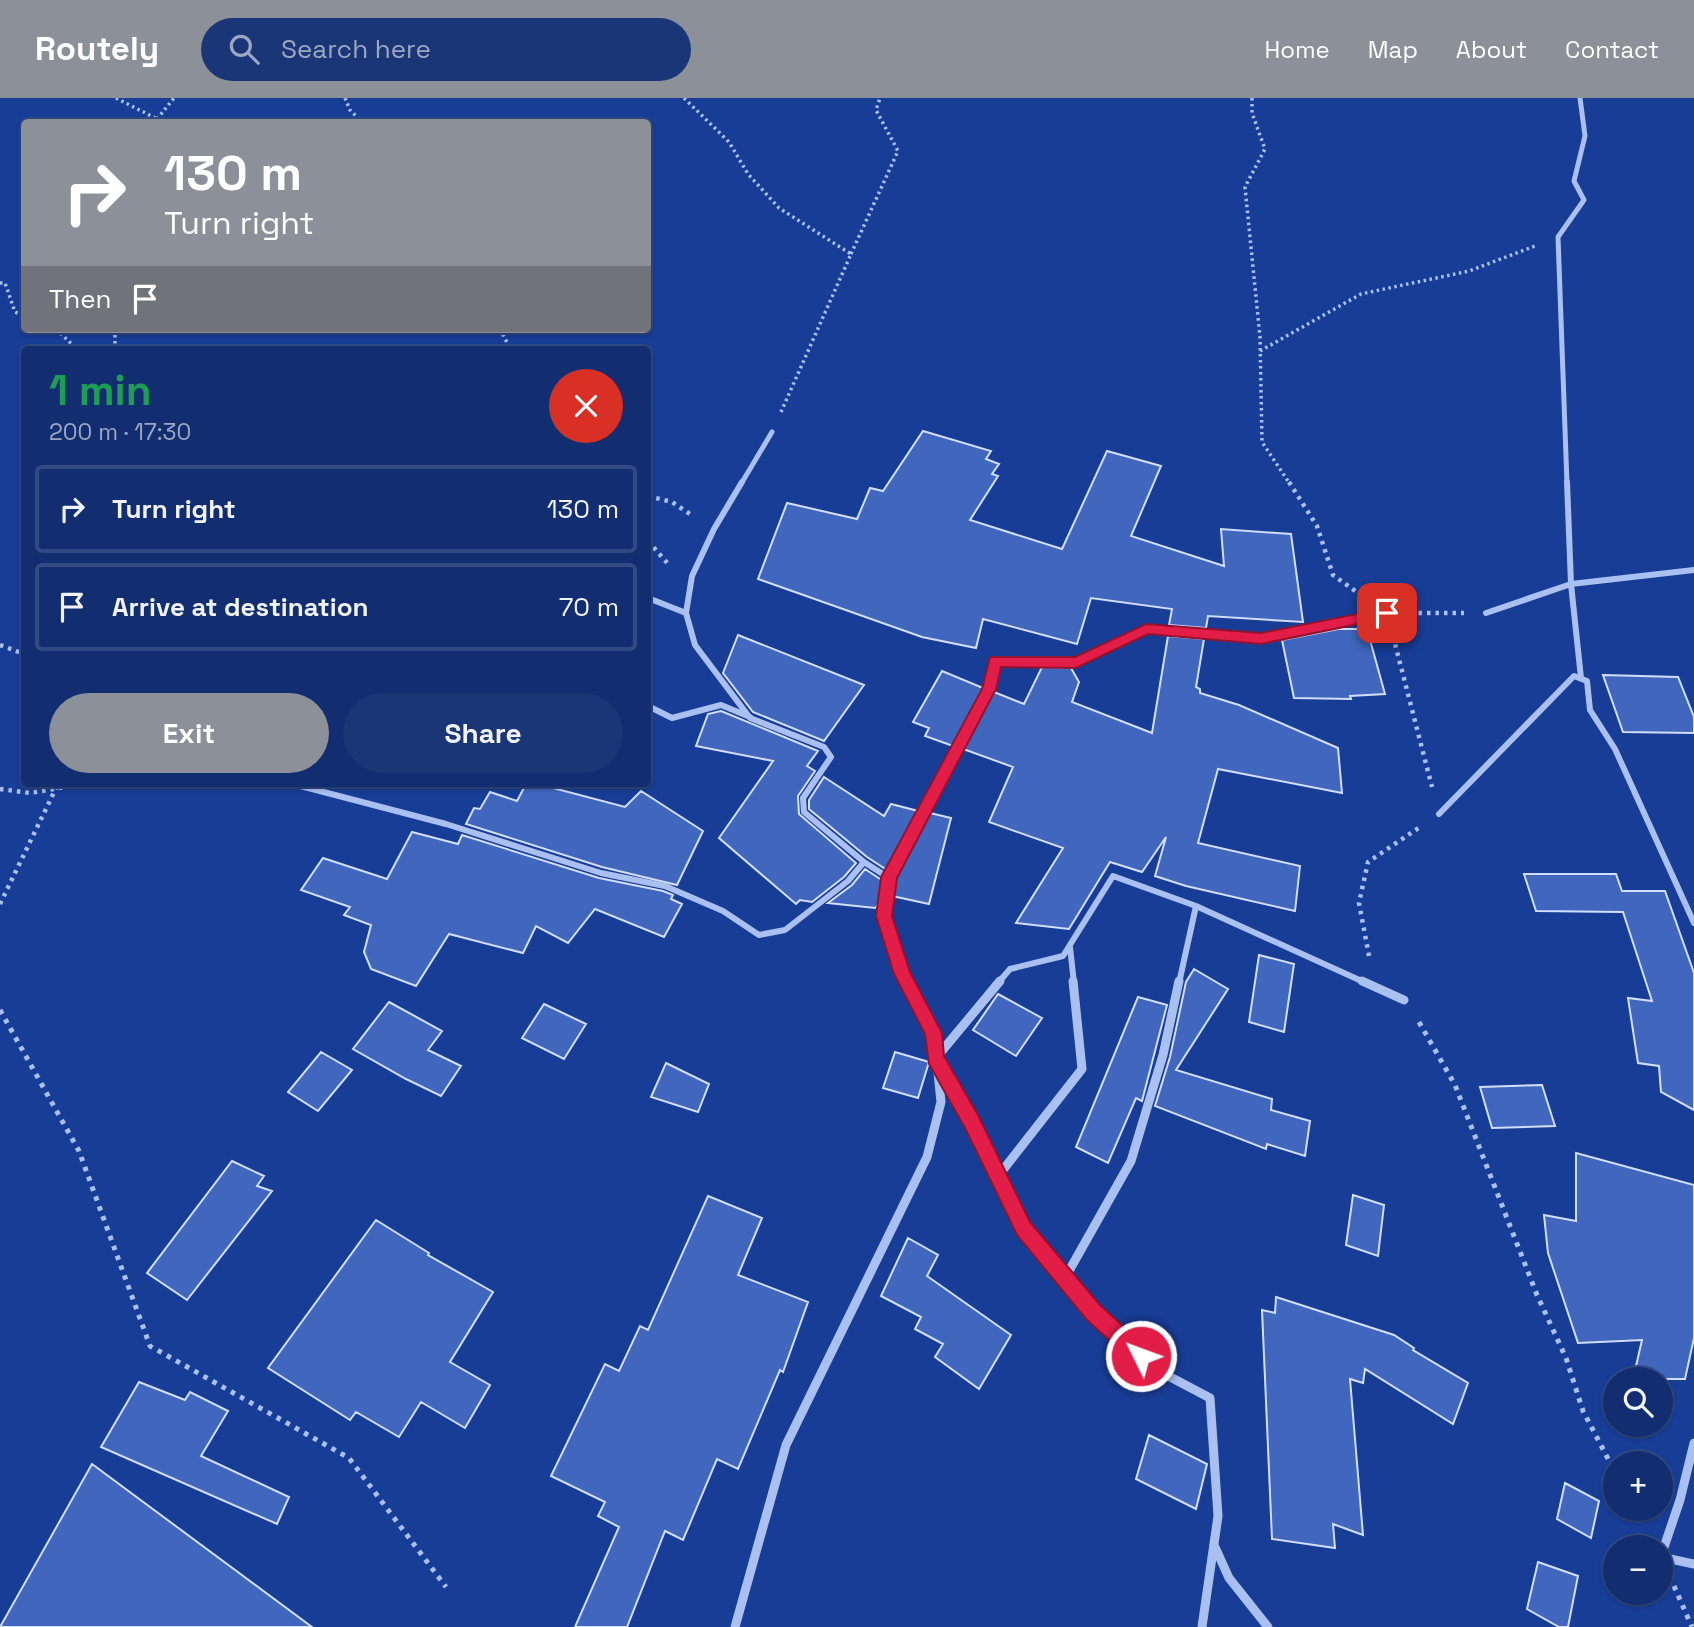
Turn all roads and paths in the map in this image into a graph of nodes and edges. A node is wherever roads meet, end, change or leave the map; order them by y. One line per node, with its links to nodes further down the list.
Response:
1 (116, 98): 8 (path)
2 (174, 98): 9 (path)
3 (345, 98): 10 (path)
4 (684, 98): 12 (path)
5 (880, 98): 12 (path)
6 (1252, 98): 17 (path)
7 (1580, 98): 11 (street)
8 (153, 119)
9 (158, 119)
10 (359, 119)
11 (1558, 237): 17 (path); 22 (street)
12 (851, 254): 18 (path)
13 (0, 282): 14 (path)
14 (21, 315)
15 (60, 333): 16 (path)
16 (74, 346)
17 (1260, 351): 25 (path)
18 (772, 432): 20 (street)
19 (651, 497): 20 (path)
20 (714, 530): 24 (street)
21 (1694, 570): 22 (street)
22 (1571, 584): 26 (street); 29 (street)
23 (651, 599): 24 (street)
24 (686, 613): 31 (street)
25 (1387, 613): 26 (path); 36 (path); 38 (street)
26 (1486, 613)
27 (0, 645): 28 (path)
28 (21, 653)
29 (1581, 678): 36 (street); 41 (street)
30 (651, 708): 31 (street)
31 (751, 718): 37 (street)
32 (53, 787): 35 (path)
33 (57, 787): 39 (path)
34 (304, 787): 37 (street)
35 (0, 789)
36 (1439, 814): 43 (path)
37 (864, 862): 38 (street)
38 (889, 877): 46 (street)
39 (0, 904)
40 (1196, 906): 42 (street); 44 (street); 48 (street)
41 (1694, 923)
42 (1070, 946): 46 (street); 47 (street)
43 (1374, 962)
44 (1404, 1000): 50 (path)
45 (0, 1010): 56 (path)
46 (935, 1058): 47 (street); 57 (street)
47 (999, 1175): 48 (street)
48 (1065, 1278): 52 (street)
49 (1694, 1443): 51 (street)
50 (1604, 1451)
51 (1668, 1535)
52 (1214, 1544): 58 (street); 59 (street)
53 (1673, 1560): 54 (street)
54 (1694, 1564)
55 (1673, 1585): 60 (path)
56 (446, 1587)
57 (735, 1627)
58 (1202, 1627)
59 (1268, 1627)
60 (1692, 1627)

